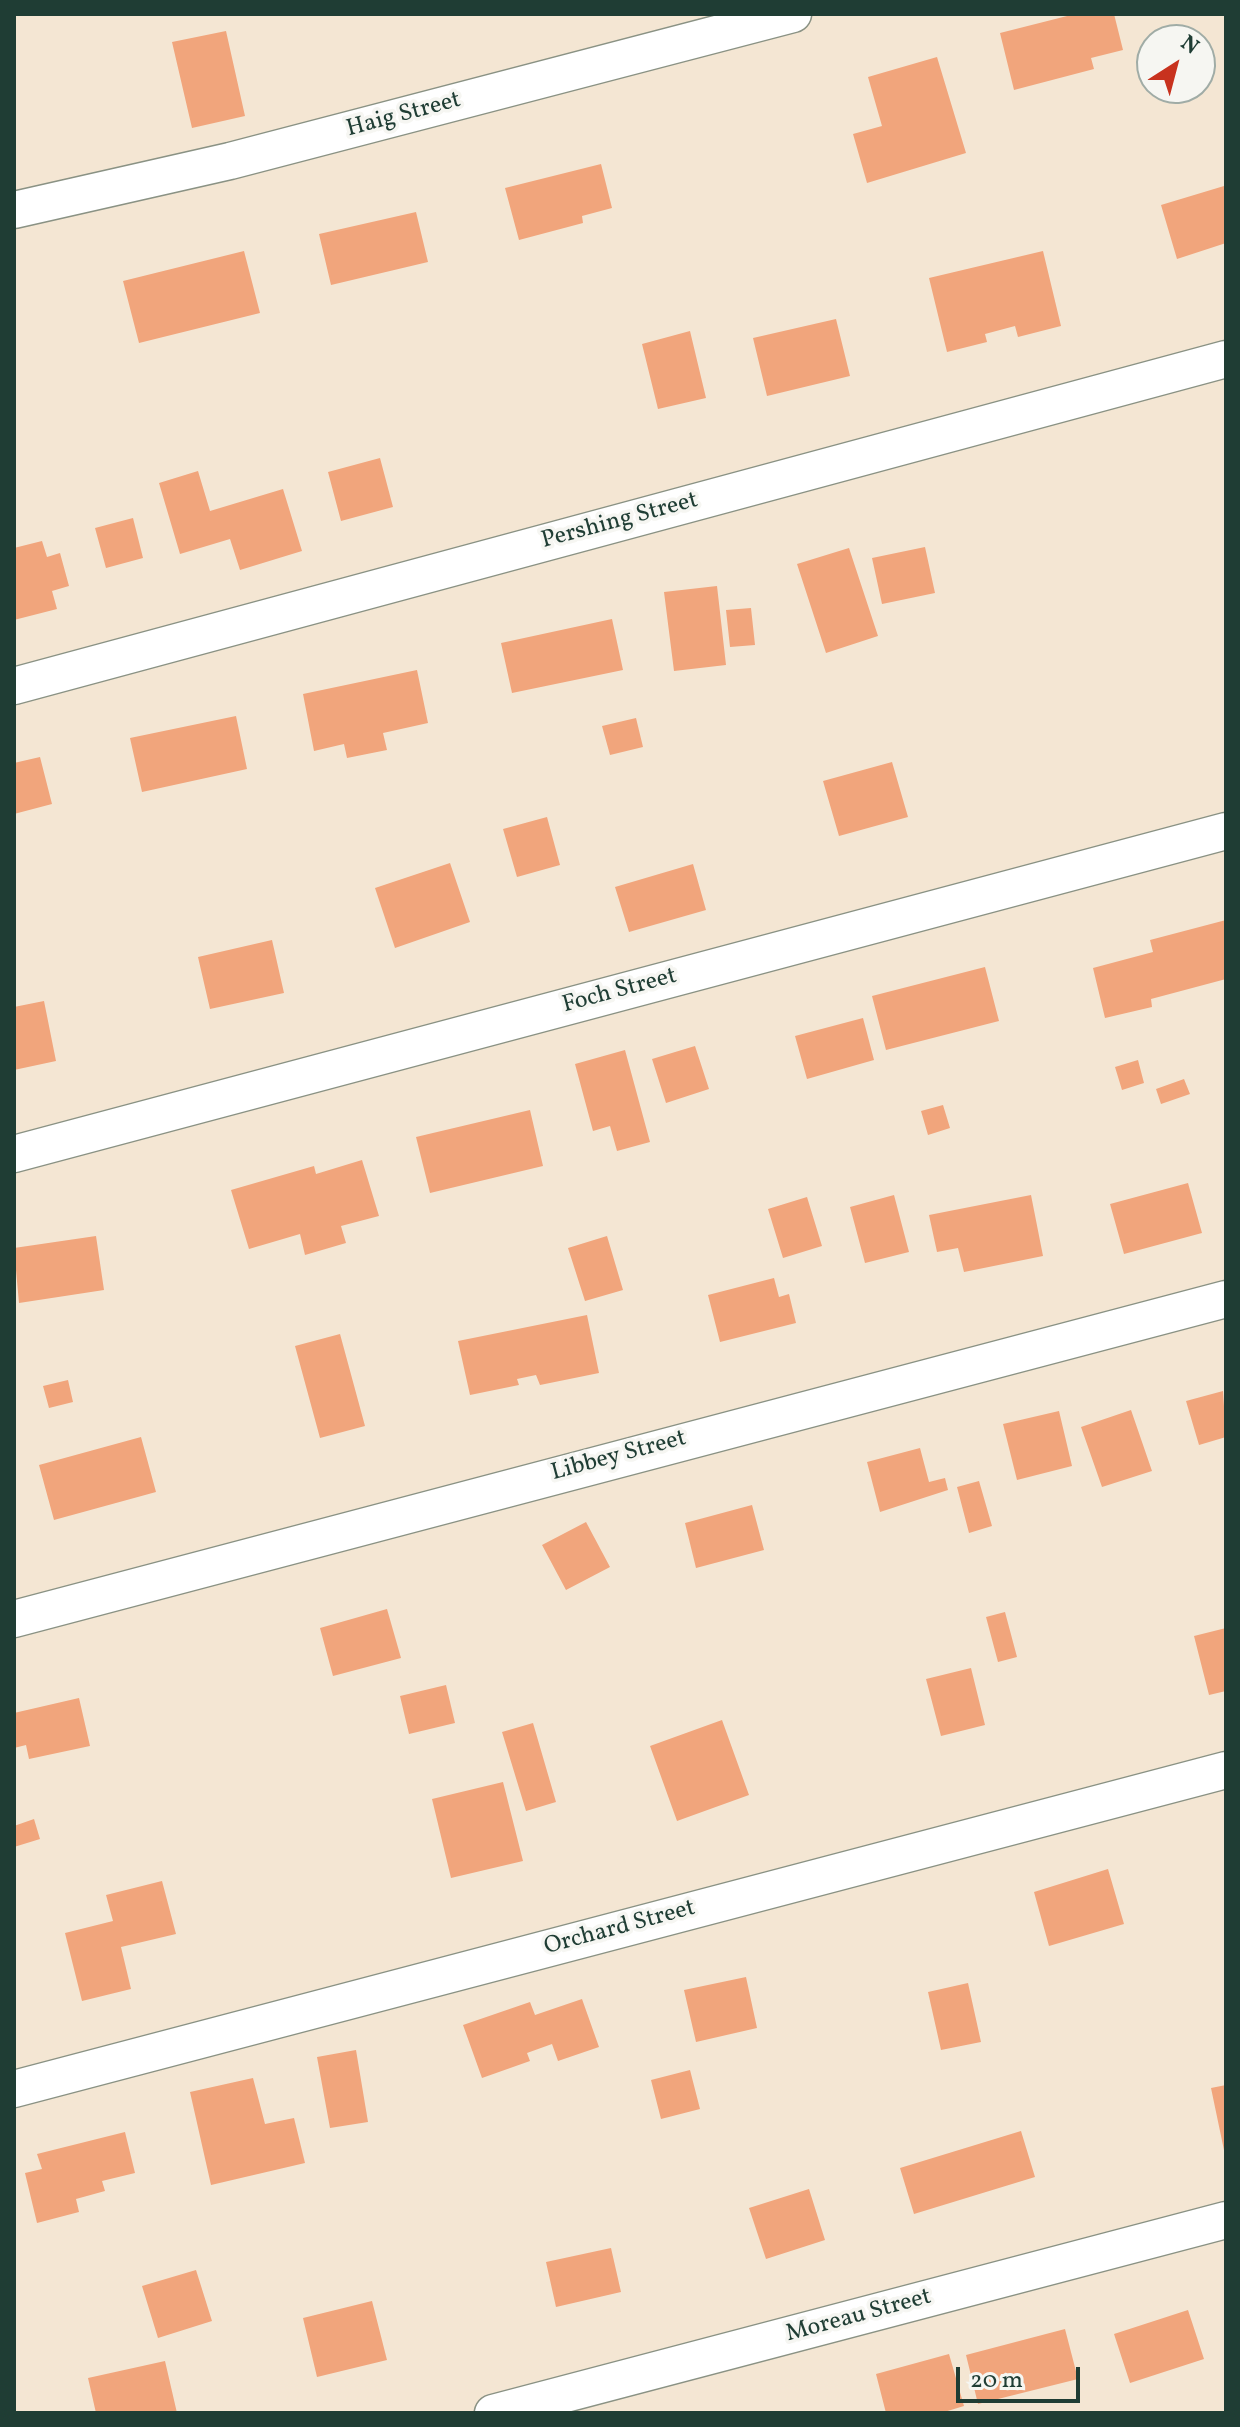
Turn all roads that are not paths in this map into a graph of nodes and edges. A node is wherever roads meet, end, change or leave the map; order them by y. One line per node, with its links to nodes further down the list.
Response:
1 (793, 14): 2 (street, Haig Street)
2 (14, 210)
3 (1226, 359): 4 (street, Pershing Street)
4 (14, 686)
5 (1226, 831): 6 (street, Foch Street)
6 (14, 1154)
7 (1226, 1299): 8 (street, Libbey Street)
8 (14, 1619)
9 (1226, 1770): 10 (street, Orchard Street)
10 (14, 2089)
11 (1226, 2220): 12 (street, Moreau Street)
12 (493, 2413)

